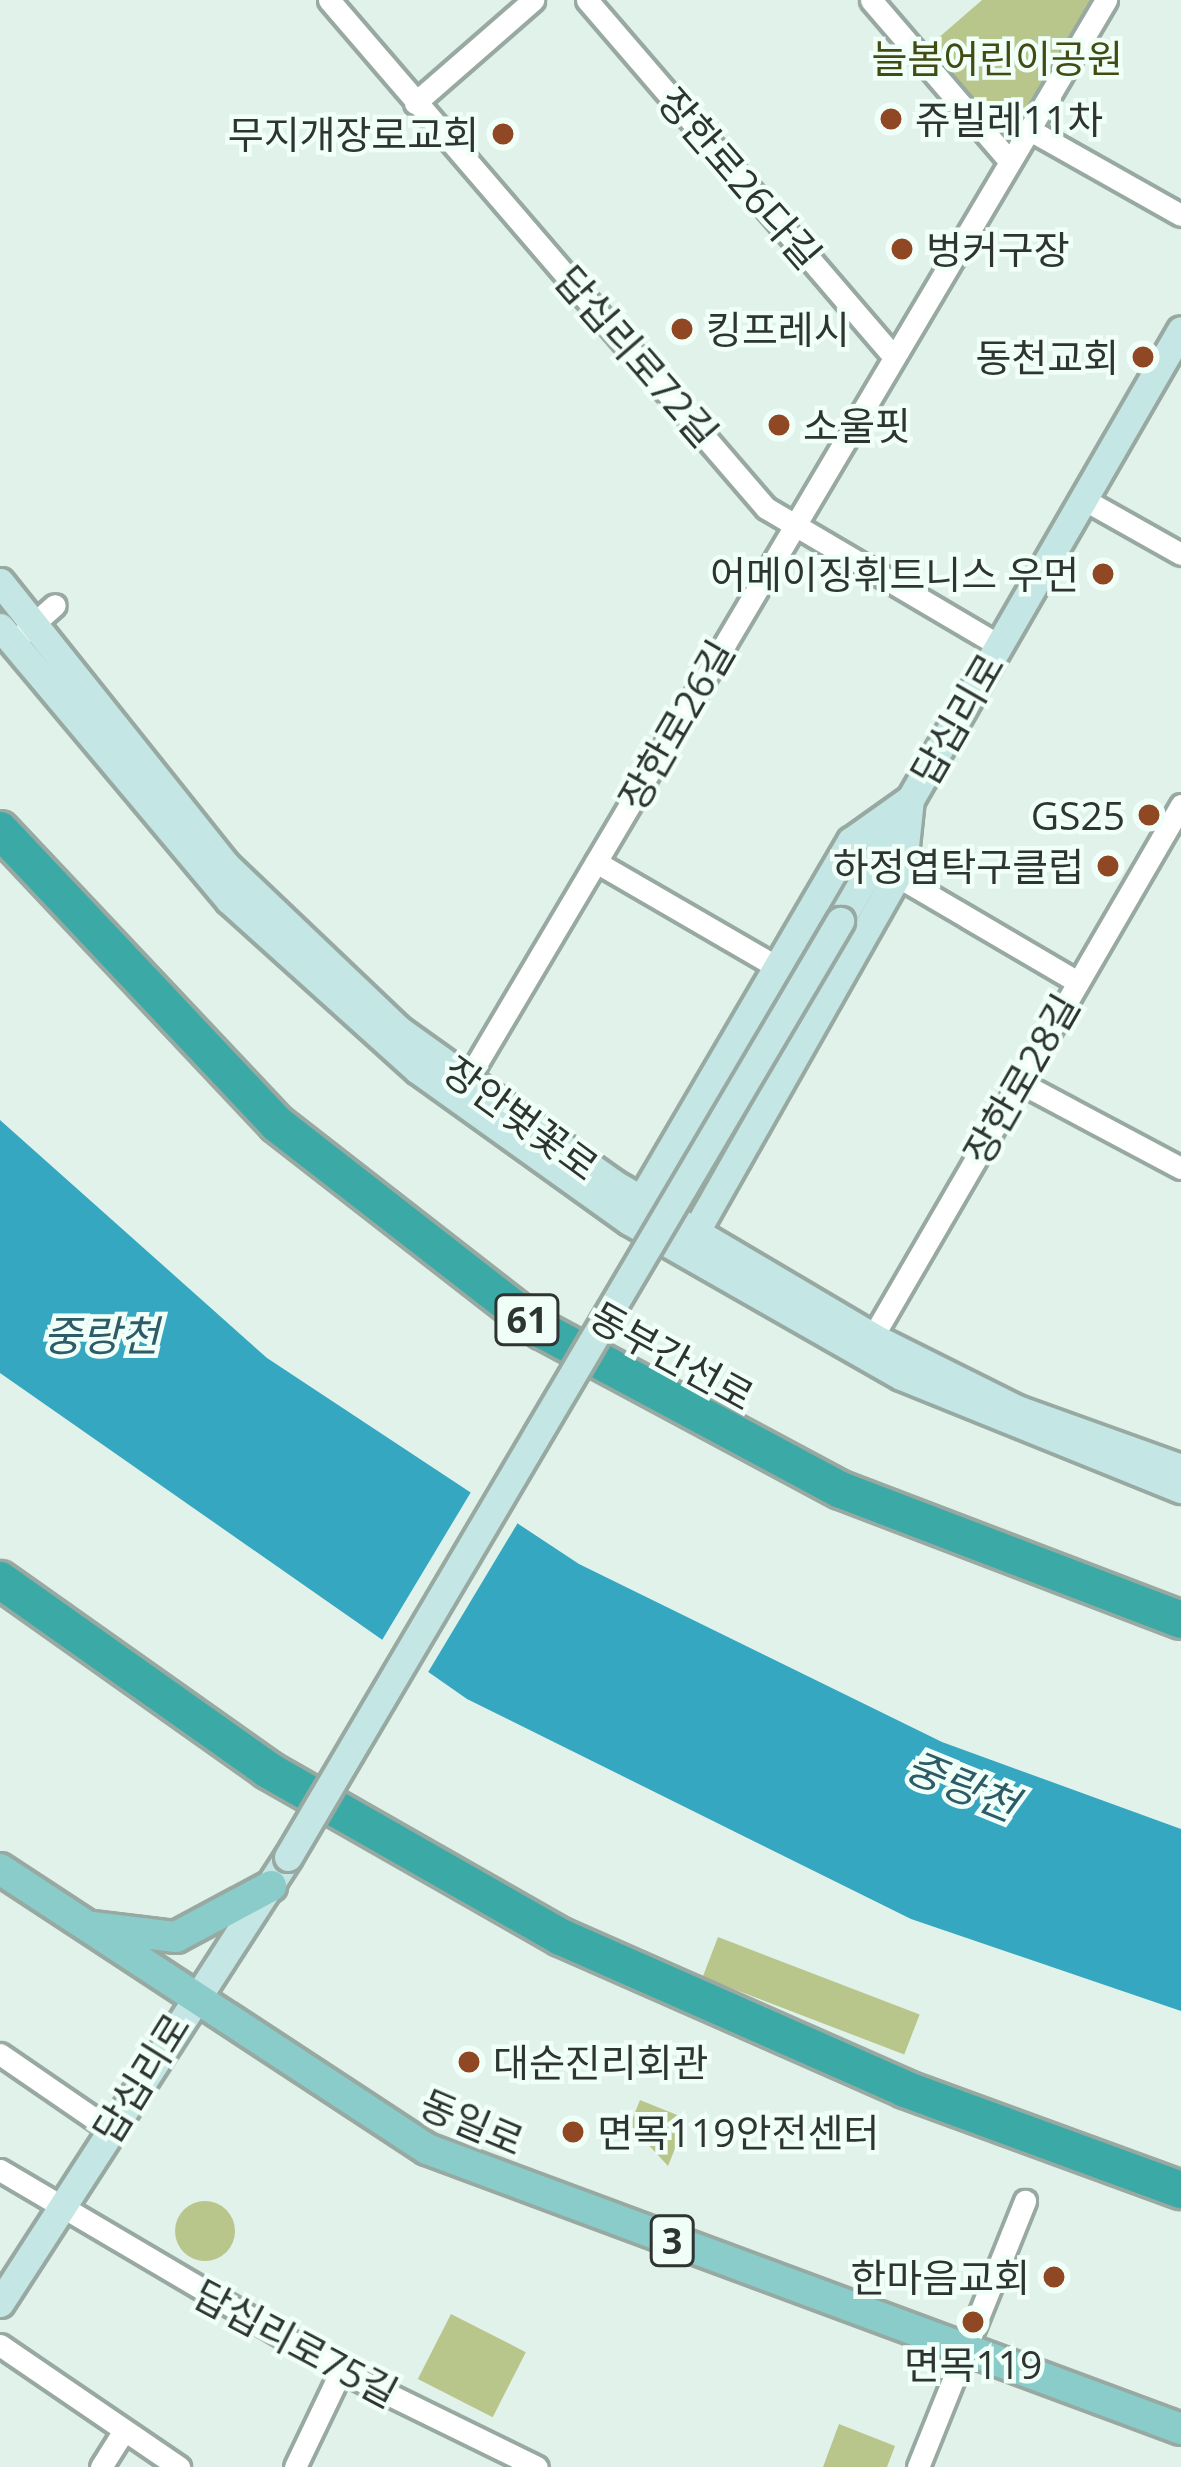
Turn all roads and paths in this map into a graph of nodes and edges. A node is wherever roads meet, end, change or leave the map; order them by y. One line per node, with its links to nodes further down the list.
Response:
1 (329, 0): 6 (street, 답십리로72길)
2 (533, 0): 6 (street)
3 (587, 0): 11 (street, 장한로26다길)
4 (871, 0): 8 (street)
5 (1106, 0): 7 (street, 장한로26길)
6 (415, 103): 13 (street, 답십리로72길)
7 (1030, 130): 8 (street, 장한로26길); 9 (street)
8 (1007, 158): 11 (street, 장한로26길)
9 (1181, 215)
10 (1181, 330): 12 (street, 답십리로)
11 (893, 356): 13 (street, 장한로26길)
12 (1084, 500): 14 (street); 18 (street, 답십리로)
13 (790, 529): 18 (street, 답십리로72길); 22 (street, 장한로26길)
14 (1181, 554)
15 (0, 582): 16 (street, 장안벚꽃로)
16 (44, 614): 17 (street); 26 (street, 장안벚꽃로)
17 (6, 635): 31 (street, 장안벚꽃로)
18 (1000, 645): 19 (street, 답십리로)
19 (910, 800): 23 (street); 24 (street); 37 (street, 답십리로, bridge)
20 (1181, 805): 25 (street, 장한로28길)
21 (0, 830): 35 (highway, 동부간선로 / 61)
22 (596, 862): 24 (street); 26 (street, 장한로26길)
23 (897, 876): 25 (street); 30 (street)
24 (777, 967): 29 (street)
25 (1078, 982): 27 (street, 장한로28길)
26 (467, 1080): 29 (street, 장안벚꽃로)
27 (1019, 1082): 28 (street); 31 (street, 장한로28길)
28 (1181, 1168)
29 (640, 1200): 30 (street, 장안벚꽃로)
30 (695, 1233): 31 (street, 장안벚꽃로)
31 (868, 1346): 32 (street, 장안벚꽃로); 33 (street, 장안벚꽃로)
32 (1181, 1468)
33 (1181, 1489)
34 (0, 1580): 43 (highway)
35 (1181, 1620)
36 (0, 1869): 38 (main road, 동일로 / 3)
37 (271, 1886): 38 (main road); 39 (street, 답십리로)
38 (85, 1926): 39 (main road, 동일로 / 3)
39 (190, 1999): 41 (street, 답십리로); 48 (main road, 동일로 / 3)
40 (0, 2054): 41 (street)
41 (109, 2129): 45 (street, 답십리로)
42 (0, 2170): 45 (street, 답십리로75길)
43 (1181, 2190)
44 (1025, 2201): 48 (street)
45 (58, 2211): 46 (street, 답십리로); 49 (street, 답십리로75길)
46 (0, 2303)
47 (0, 2345): 51 (street)
48 (963, 2348): 50 (main road, 동일로 / 3); 56 (street)
49 (341, 2371): 54 (street); 55 (street, 답십리로75길)
50 (1181, 2428)
51 (123, 2432): 52 (street); 53 (street)
52 (101, 2467)
53 (179, 2467)
54 (296, 2467)
55 (537, 2467)
56 (918, 2467)

